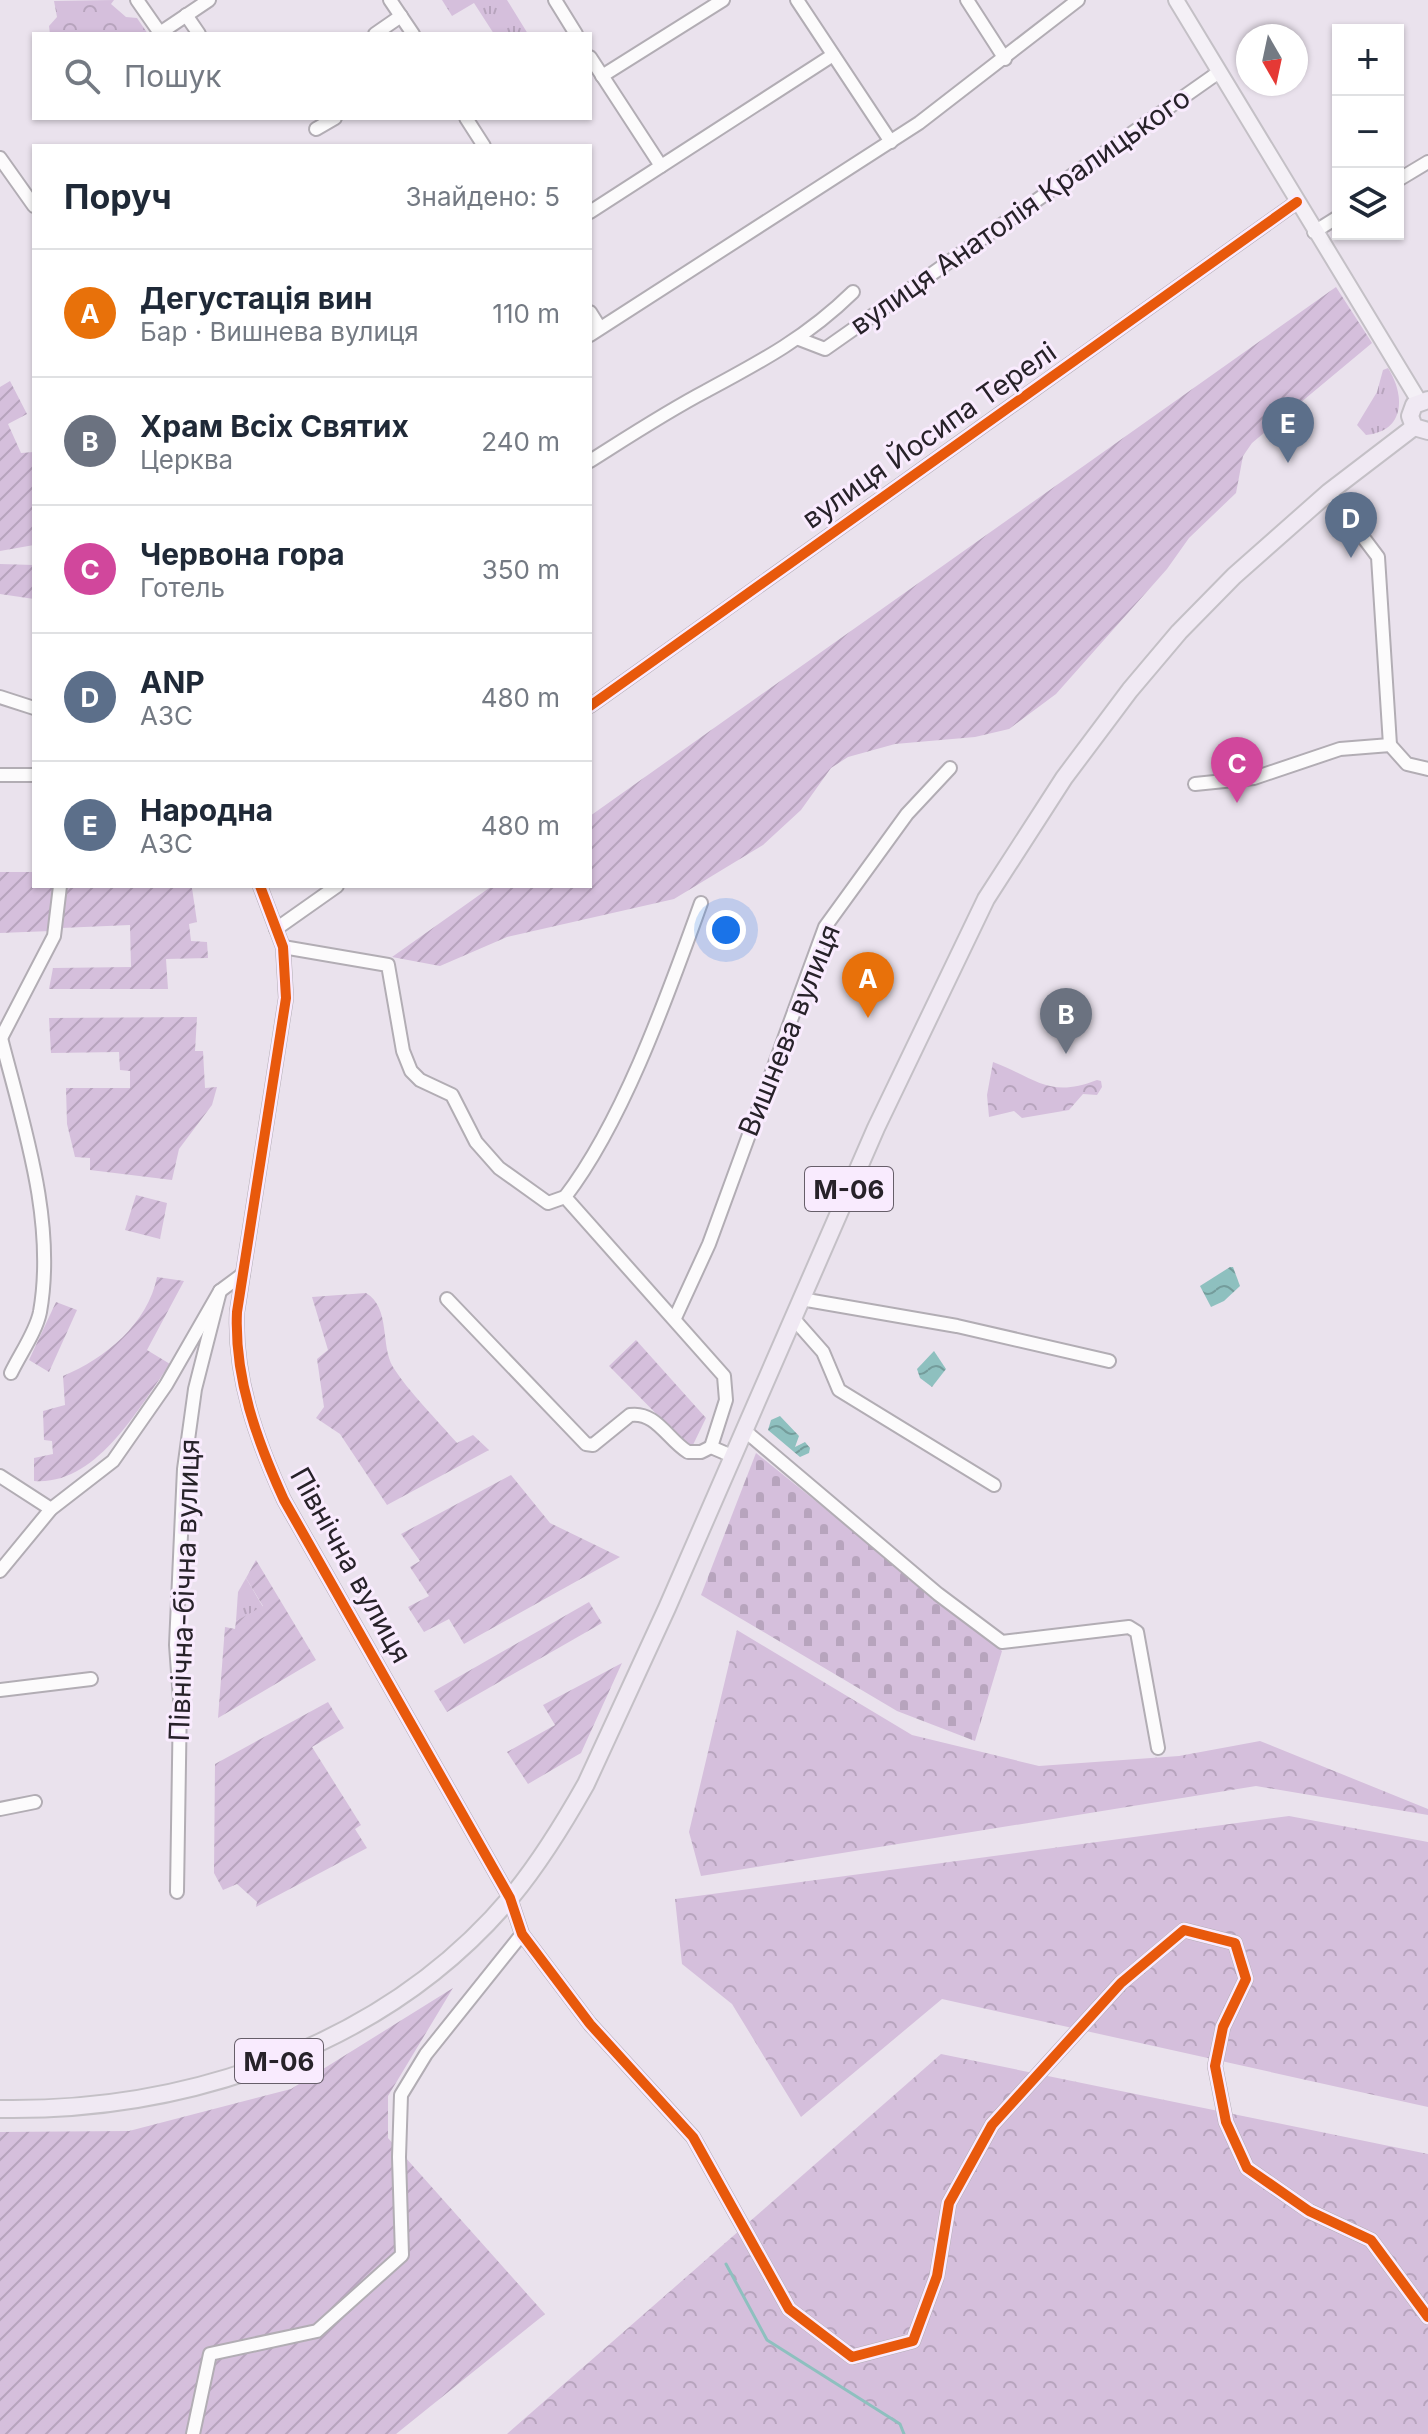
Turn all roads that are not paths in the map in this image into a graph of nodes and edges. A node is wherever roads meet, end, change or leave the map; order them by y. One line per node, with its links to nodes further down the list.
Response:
1 (137, 0): 12 (street)
2 (209, 0): 10 (street)
3 (390, 0): 11 (street)
4 (555, 0): 17 (street)
5 (723, 0): 22 (street)
6 (797, 0): 18 (street)
7 (967, 0): 19 (street)
8 (1078, 0): 19 (street)
9 (1176, 0): 21 (main road)
10 (186, 15): 13 (street); 14 (street)
11 (401, 16): 15 (street); 16 (street)
12 (159, 32)
13 (161, 32)
14 (198, 32)
15 (378, 32)
16 (412, 32)
17 (575, 32)
18 (833, 55): 26 (street); 30 (street)
19 (1005, 59): 26 (street)
20 (592, 60): 22 (street)
21 (1219, 72): 32 (main road); 39 (street, вулиця Анатолія Кралицького)
22 (602, 76): 30 (street)
23 (332, 120): 25 (street)
24 (467, 120): 27 (street)
25 (316, 129)
26 (891, 142): 38 (street)
27 (483, 144)
28 (0, 158): 33 (street)
29 (1428, 162): 31 (street)
30 (661, 166): 34 (street)
31 (1404, 176)
32 (1297, 202): 36 (main road); 45 (street, вулиця Йосипа Терелі)
33 (32, 203)
34 (592, 211)
35 (1332, 221): 36 (street)
36 (1314, 232): 40 (main road)
37 (853, 292): 39 (street)
38 (595, 332)
39 (803, 341): 42 (street)
40 (1424, 400): 41 (highway)
41 (1421, 429): 43 (highway, М-06)
42 (592, 460)
43 (1329, 492): 47 (street); 64 (highway, М-06)
44 (0, 697): 46 (street)
45 (592, 705)
46 (32, 707)
47 (1390, 745): 49 (street); 52 (street)
48 (950, 768): 65 (street, Вишнева вулиця)
49 (1428, 769)
50 (0, 775): 51 (street)
51 (32, 775)
52 (1195, 784)
53 (60, 888): 59 (street)
54 (261, 888): 57 (street, Північна вулиця)
55 (334, 888): 57 (street)
56 (701, 903): 60 (street)
57 (276, 929): 58 (street, Північна вулиця)
58 (283, 947): 60 (street); 61 (street, Північна вулиця)
59 (1, 1039): 68 (street)
60 (565, 1197): 65 (street)
61 (243, 1274): 62 (street, Північна-бічна вулиця); 82 (street, Північна вулиця)
62 (220, 1291): 74 (street, Північна-бічна вулиця); 81 (street, Північна-бічна вулиця)
63 (447, 1299): 70 (street)
64 (801, 1299): 66 (highway, М-06); 67 (street)
65 (675, 1318): 70 (street)
66 (793, 1318): 69 (highway, М-06); 73 (street)
67 (1109, 1361)
68 (11, 1373)
69 (744, 1430): 71 (highway, М-06); 78 (street)
70 (711, 1447): 71 (street)
71 (732, 1456): 82 (highway, М-06)
72 (0, 1476): 74 (street)
73 (994, 1485)
74 (51, 1509): 75 (street, Північна-бічна вулиця)
75 (0, 1571)
76 (91, 1679): 77 (street)
77 (0, 1690)
78 (1158, 1748)
79 (35, 1802): 80 (street)
80 (0, 1809)
81 (177, 1892)
82 (510, 1898): 83 (street, Північна вулиця); 84 (highway, М-06)
83 (522, 1934): 85 (street, Північна вулиця); 86 (street)
84 (0, 2109)
85 (1428, 2317)
86 (193, 2434)

